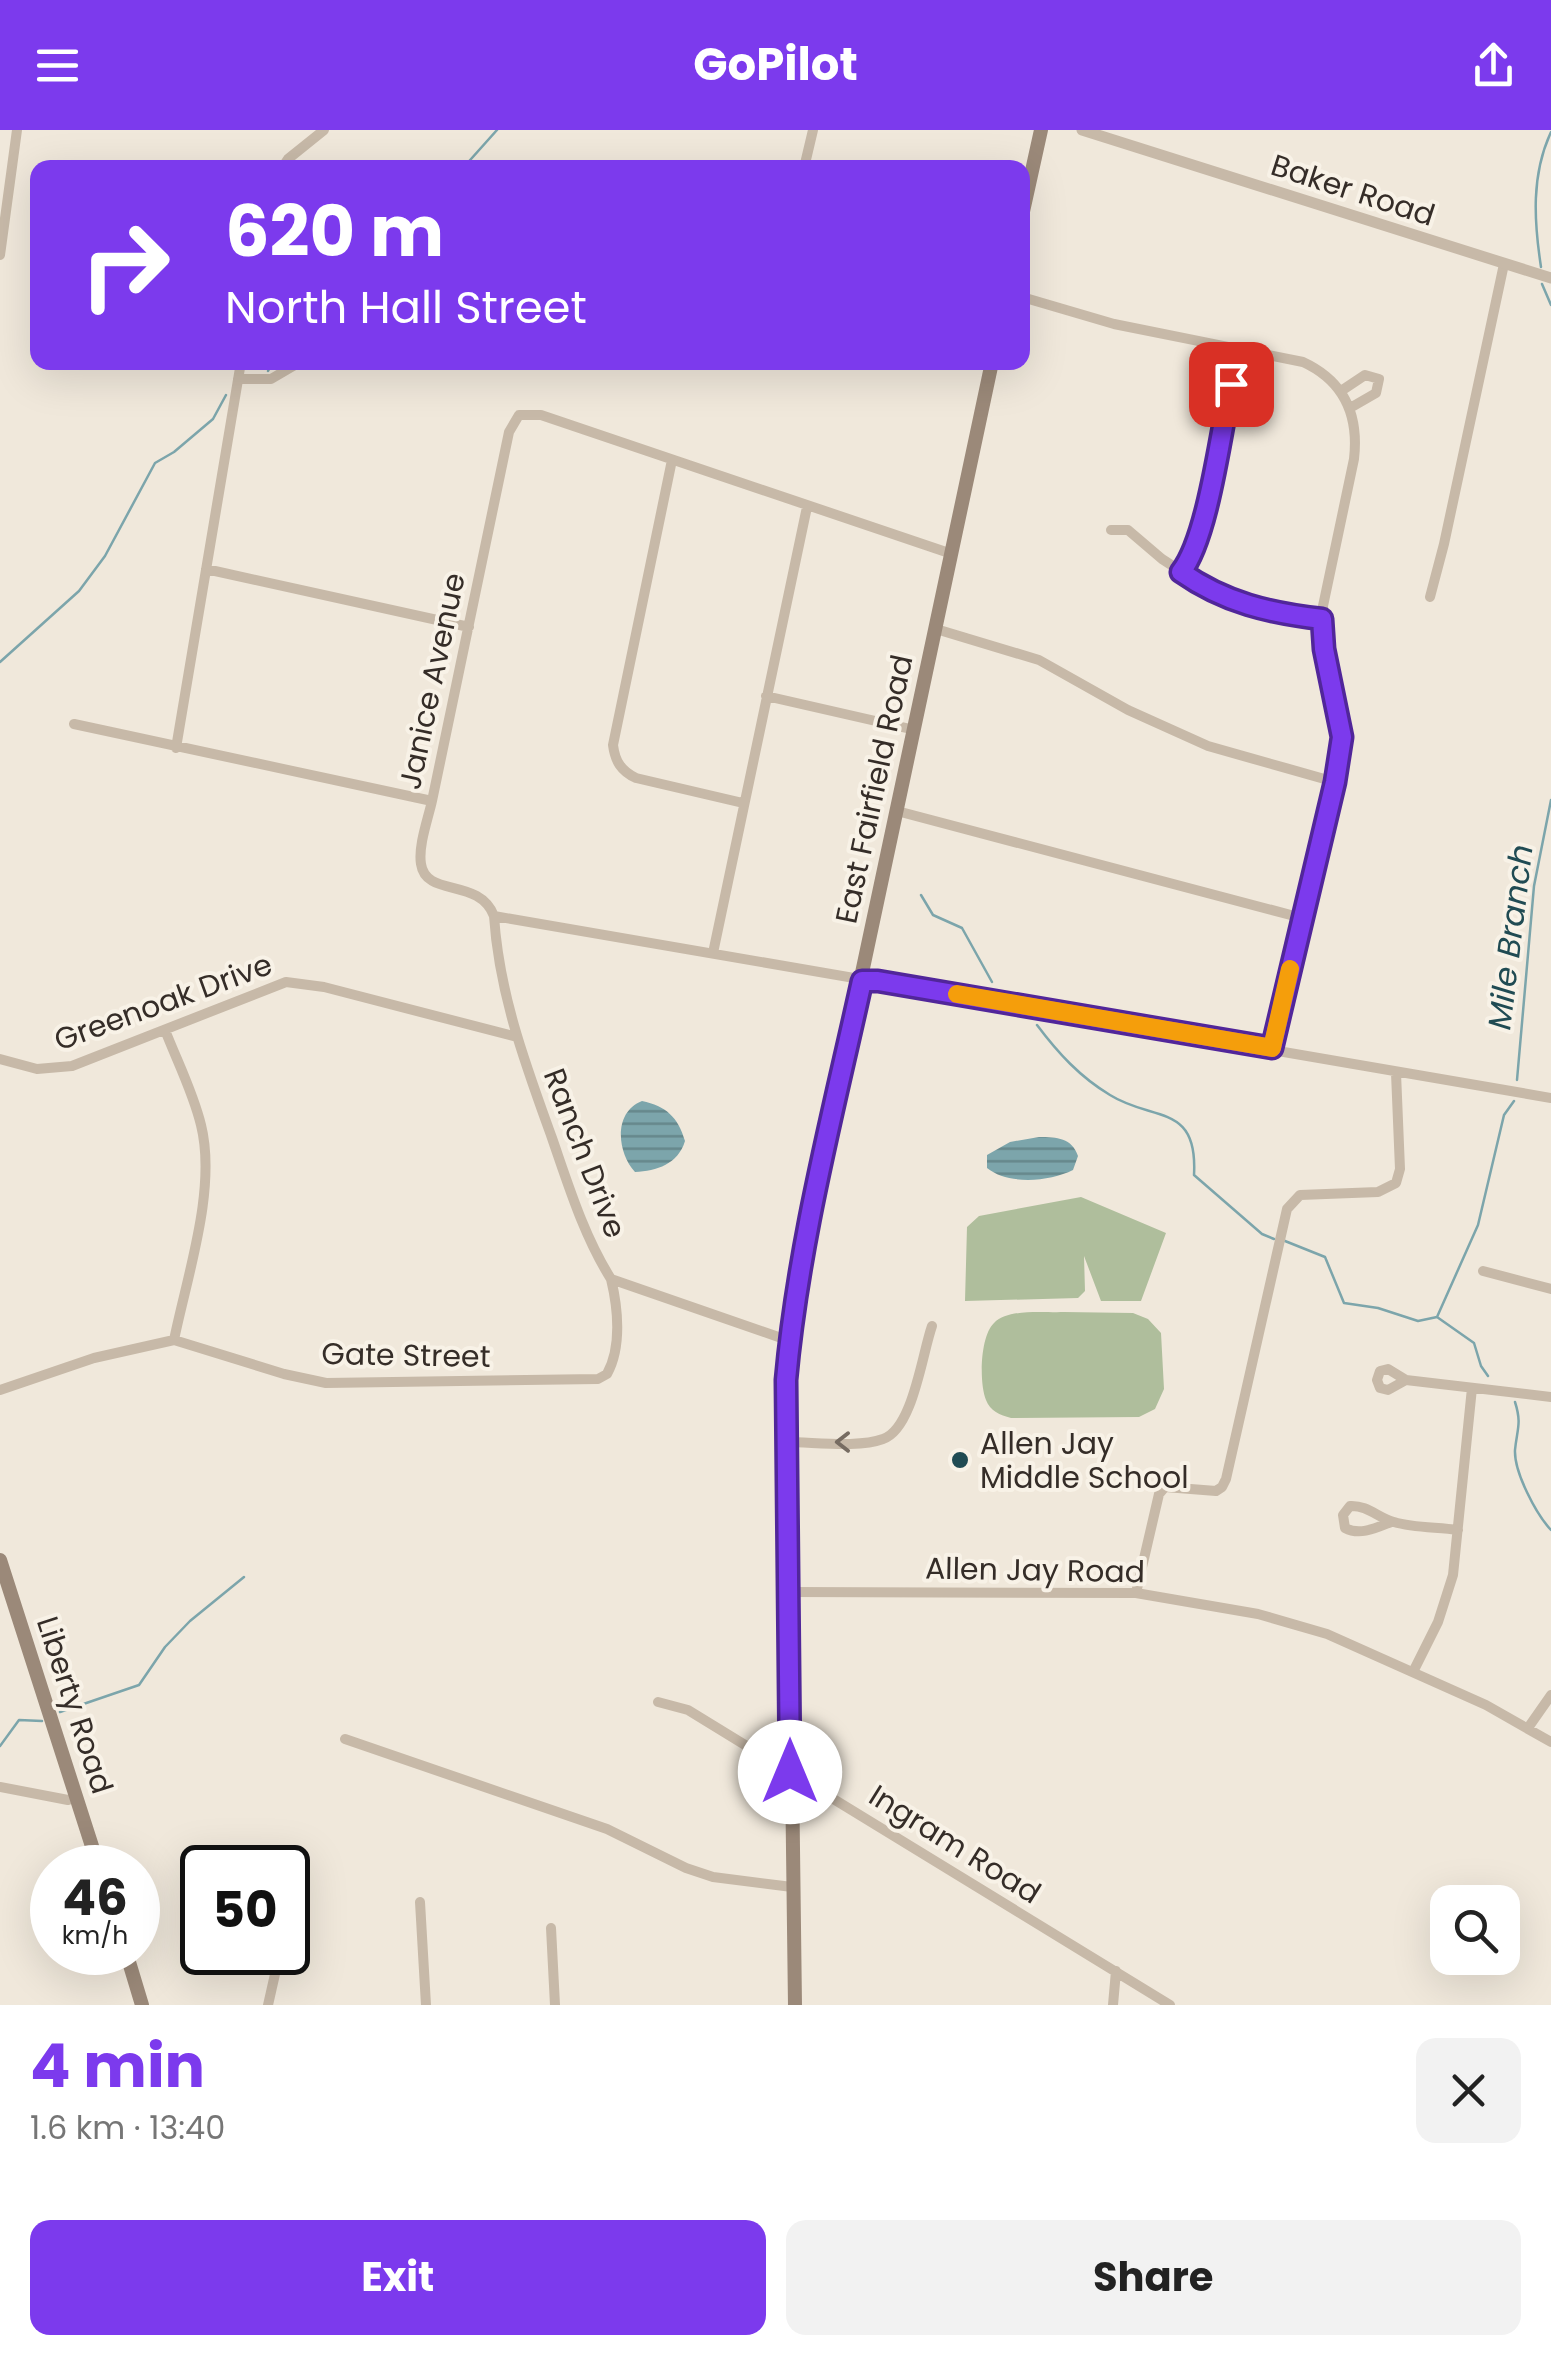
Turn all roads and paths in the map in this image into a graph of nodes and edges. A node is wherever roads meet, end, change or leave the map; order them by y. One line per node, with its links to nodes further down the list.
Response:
1 (17, 130): 9 (street)
2 (324, 130): 6 (street)
3 (813, 130): 7 (street)
4 (1041, 130): 8 (main road)
5 (1082, 130): 10 (street, Baker Road)
6 (287, 160)
7 (806, 160)
8 (1030, 180)
9 (0, 255)
10 (1504, 264): 11 (street, Baker Road); 26 (street)
11 (1551, 278)
12 (1030, 299): 13 (street)
13 (1238, 349): 18 (street); 25 (street)
14 (240, 370): 17 (street)
15 (286, 370): 17 (street)
16 (990, 370): 23 (main road, East Fairfield Road)
17 (238, 378): 24 (street)
18 (1340, 391): 19 (street); 19 (street)
19 (1350, 408): 27 (street)
20 (672, 460): 21 (street); 28 (street, Janice Avenue); 36 (street)
21 (807, 507): 23 (street); 30 (street)
22 (1111, 530): 25 (street)
23 (952, 554): 29 (main road, East Fairfield Road)
24 (206, 569): 28 (street); 33 (street)
25 (1181, 572): 27 (street)
26 (1430, 597)
27 (1322, 619): 34 (street)
28 (469, 627): 35 (street, Janice Avenue)
29 (936, 629): 32 (main road, East Fairfield Road); 34 (street)
30 (766, 696): 32 (street); 36 (street)
31 (74, 724): 33 (street)
32 (914, 730): 37 (main road, East Fairfield Road)
33 (176, 748): 35 (street)
34 (1335, 782): 39 (street)
35 (432, 801): 38 (street, Janice Avenue)
36 (744, 803): 40 (street)
37 (897, 811): 39 (street); 41 (main road, East Fairfield Road)
38 (494, 916): 40 (street); 43 (street, Ranch Drive)
39 (1302, 918): 44 (street)
40 (713, 953): 41 (street)
41 (862, 981): 44 (street); 53 (main road, East Fairfield Road)
42 (165, 1030): 43 (street, Greenoak Drive); 45 (street, Greenoak Drive); 52 (street)
43 (517, 1037): 49 (street, Ranch Drive)
44 (1272, 1048): 46 (street)
45 (0, 1059)
46 (1396, 1073): 47 (street); 63 (street)
47 (1551, 1098)
48 (1483, 1271): 50 (street)
49 (611, 1280): 52 (street, Gate Street); 53 (street, Ranch Drive)
50 (1551, 1289)
51 (932, 1326): 58 (street, one-way to 58)
52 (174, 1340): 56 (street, Gate Street)
53 (790, 1342): 58 (main road, East Fairfield Road)
54 (1406, 1380): 55 (street)
55 (1472, 1388): 57 (street); 60 (street)
56 (0, 1390)
57 (1551, 1397)
58 (787, 1442): 62 (main road, East Fairfield Road)
59 (1391, 1522): 60 (street)
60 (1458, 1530): 64 (street)
61 (0, 1560): 72 (main road, Liberty Road)
62 (790, 1592): 63 (street, Allen Jay Road); 70 (main road, East Fairfield Road)
63 (1136, 1593): 64 (street, Allen Jay Road)
64 (1413, 1672): 67 (street, Allen Jay Road)
65 (1551, 1695): 67 (street)
66 (658, 1702): 70 (street, Ingram Road)
67 (1528, 1728): 69 (street, Allen Jay Road)
68 (344, 1739): 74 (street)
69 (1551, 1742)
70 (790, 1772): 74 (main road, East Fairfield Road); 77 (street, Ingram Road)
71 (0, 1787): 72 (street)
72 (76, 1797): 73 (main road, Liberty Road)
73 (92, 1845)
74 (792, 1887): 84 (main road, East Fairfield Road)
75 (420, 1902): 82 (street)
76 (551, 1928): 83 (street)
77 (1116, 1972): 85 (street); 86 (street, Ingram Road)
78 (133, 1975): 80 (main road)
79 (275, 1975): 81 (street)
80 (142, 2005)
81 (268, 2005)
82 (426, 2005)
83 (555, 2005)
84 (795, 2005)
85 (1113, 2005)
86 (1170, 2005)

